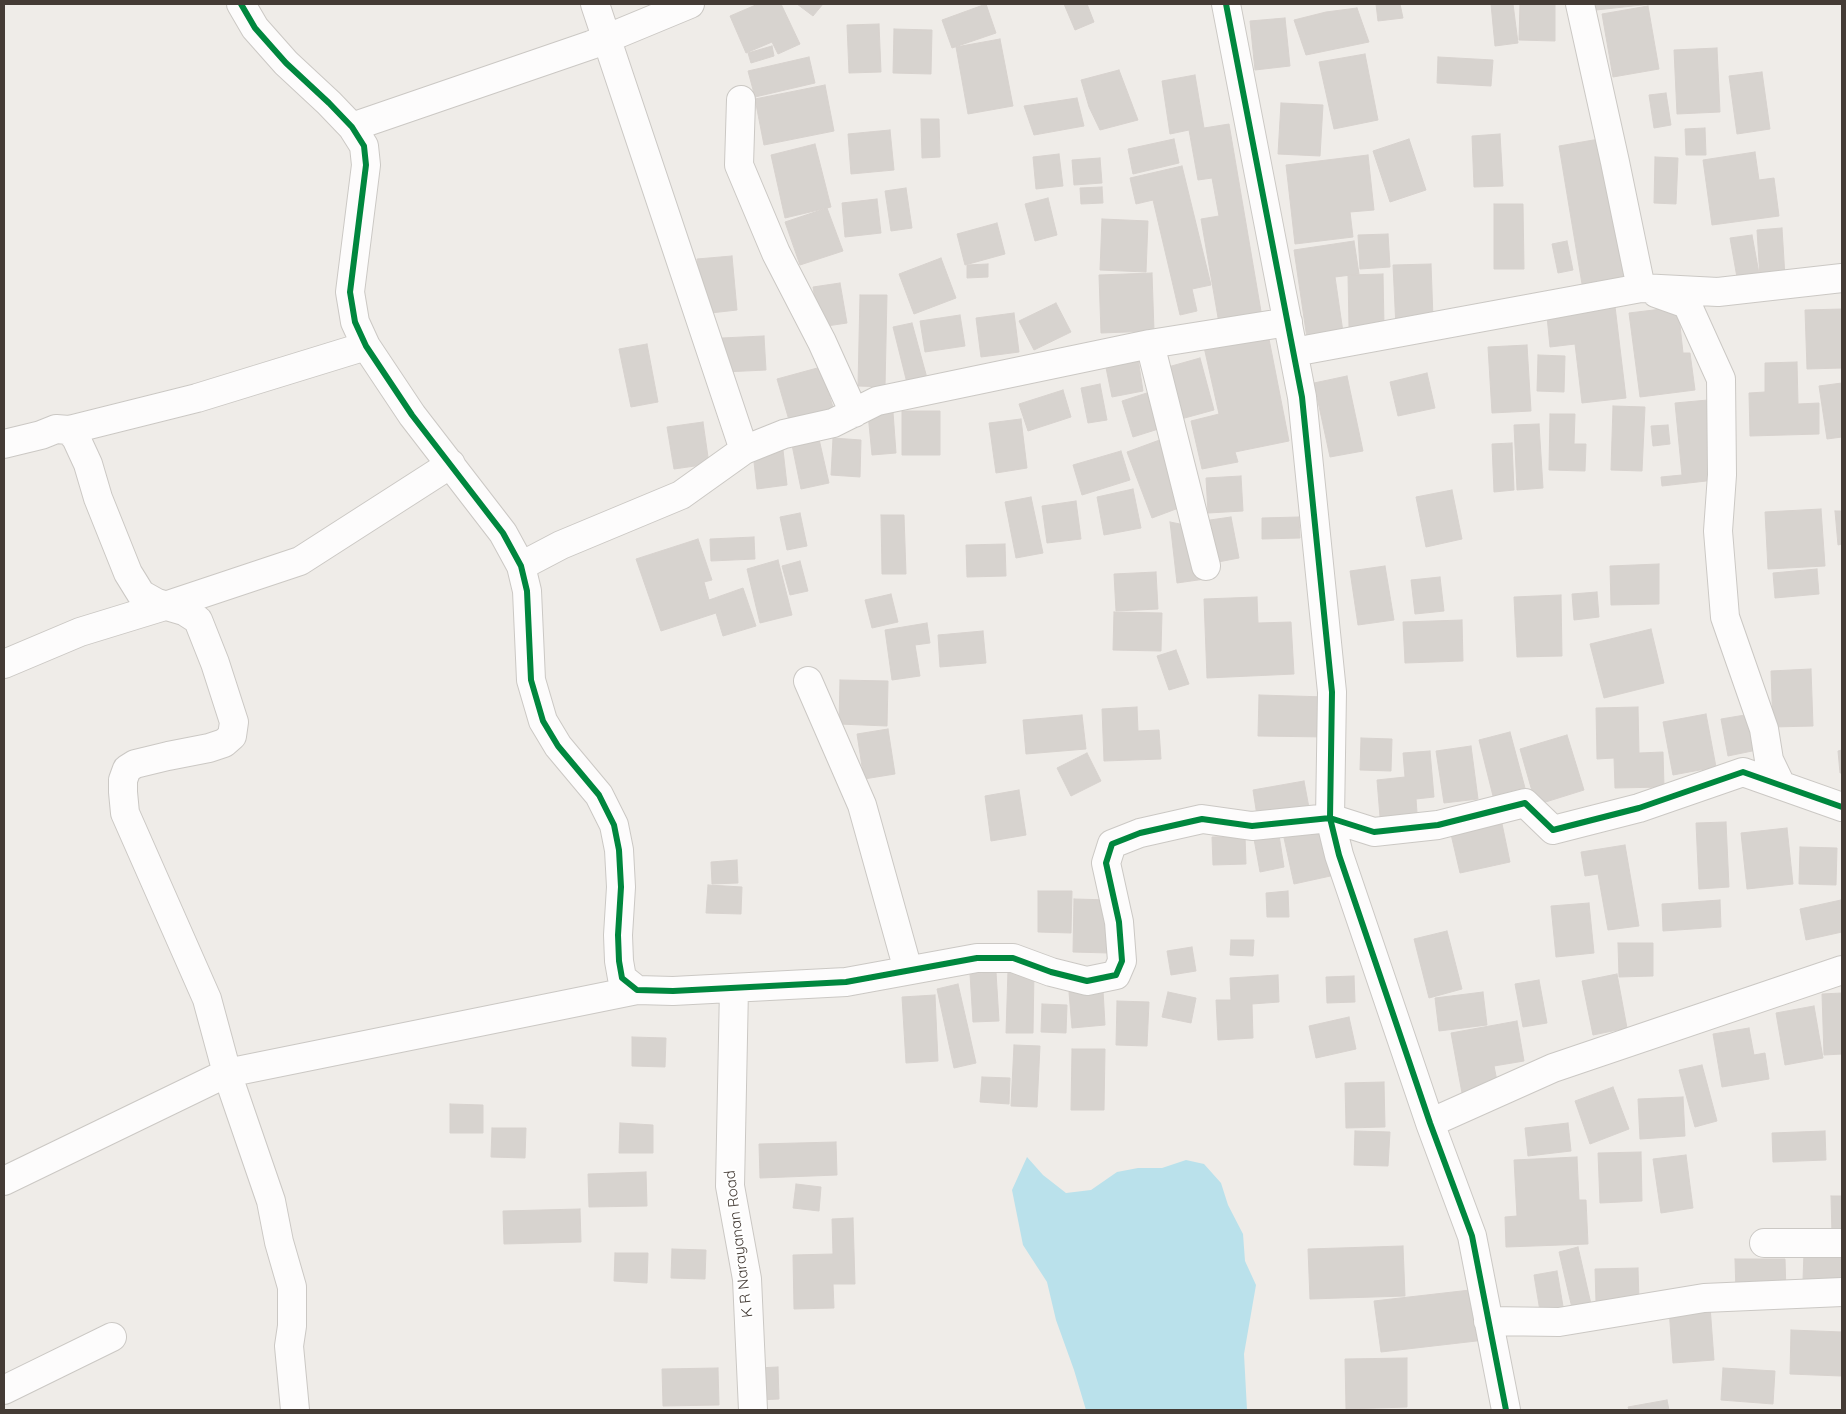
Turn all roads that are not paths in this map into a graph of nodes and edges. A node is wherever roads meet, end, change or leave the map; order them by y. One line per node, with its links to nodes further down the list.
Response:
1 (241, 4): 8 (street)
2 (595, 4): 6 (street)
3 (690, 4): 6 (street)
4 (1226, 4): 11 (street)
5 (1580, 4): 10 (street)
6 (606, 38): 8 (street); 18 (street)
7 (740, 100): 15 (street)
8 (352, 127): 13 (street)
9 (1842, 278): 10 (street)
10 (1641, 288): 14 (street); 25 (street)
11 (1288, 322): 12 (street); 14 (street)
12 (1150, 344): 15 (street); 21 (street)
13 (366, 346): 16 (street); 19 (street)
14 (1294, 352): 27 (street)
15 (854, 413): 18 (street)
16 (69, 430): 17 (street); 22 (street)
17 (5, 445)
18 (744, 450): 20 (street)
19 (451, 464): 20 (street); 22 (street)
20 (521, 566): 31 (street)
21 (1206, 566)
22 (168, 605): 23 (street); 32 (street)
23 (4, 664)
24 (808, 681): 28 (street)
25 (1781, 786): 26 (street); 27 (street)
26 (1842, 807)
27 (1330, 818): 28 (street); 33 (street)
28 (908, 970): 30 (street)
29 (1842, 970): 33 (street)
30 (734, 988): 31 (street); 42 (street, K R Narayanan Road)
31 (637, 990): 32 (street)
32 (227, 1073): 34 (street); 41 (street)
33 (1430, 1123): 38 (street)
34 (4, 1181)
35 (1764, 1243): 36 (street)
36 (1842, 1243)
37 (1842, 1292): 38 (street)
38 (1488, 1321): 43 (street)
39 (112, 1337): 40 (street)
40 (4, 1390)
41 (295, 1410)
42 (753, 1410)
43 (1506, 1410)

